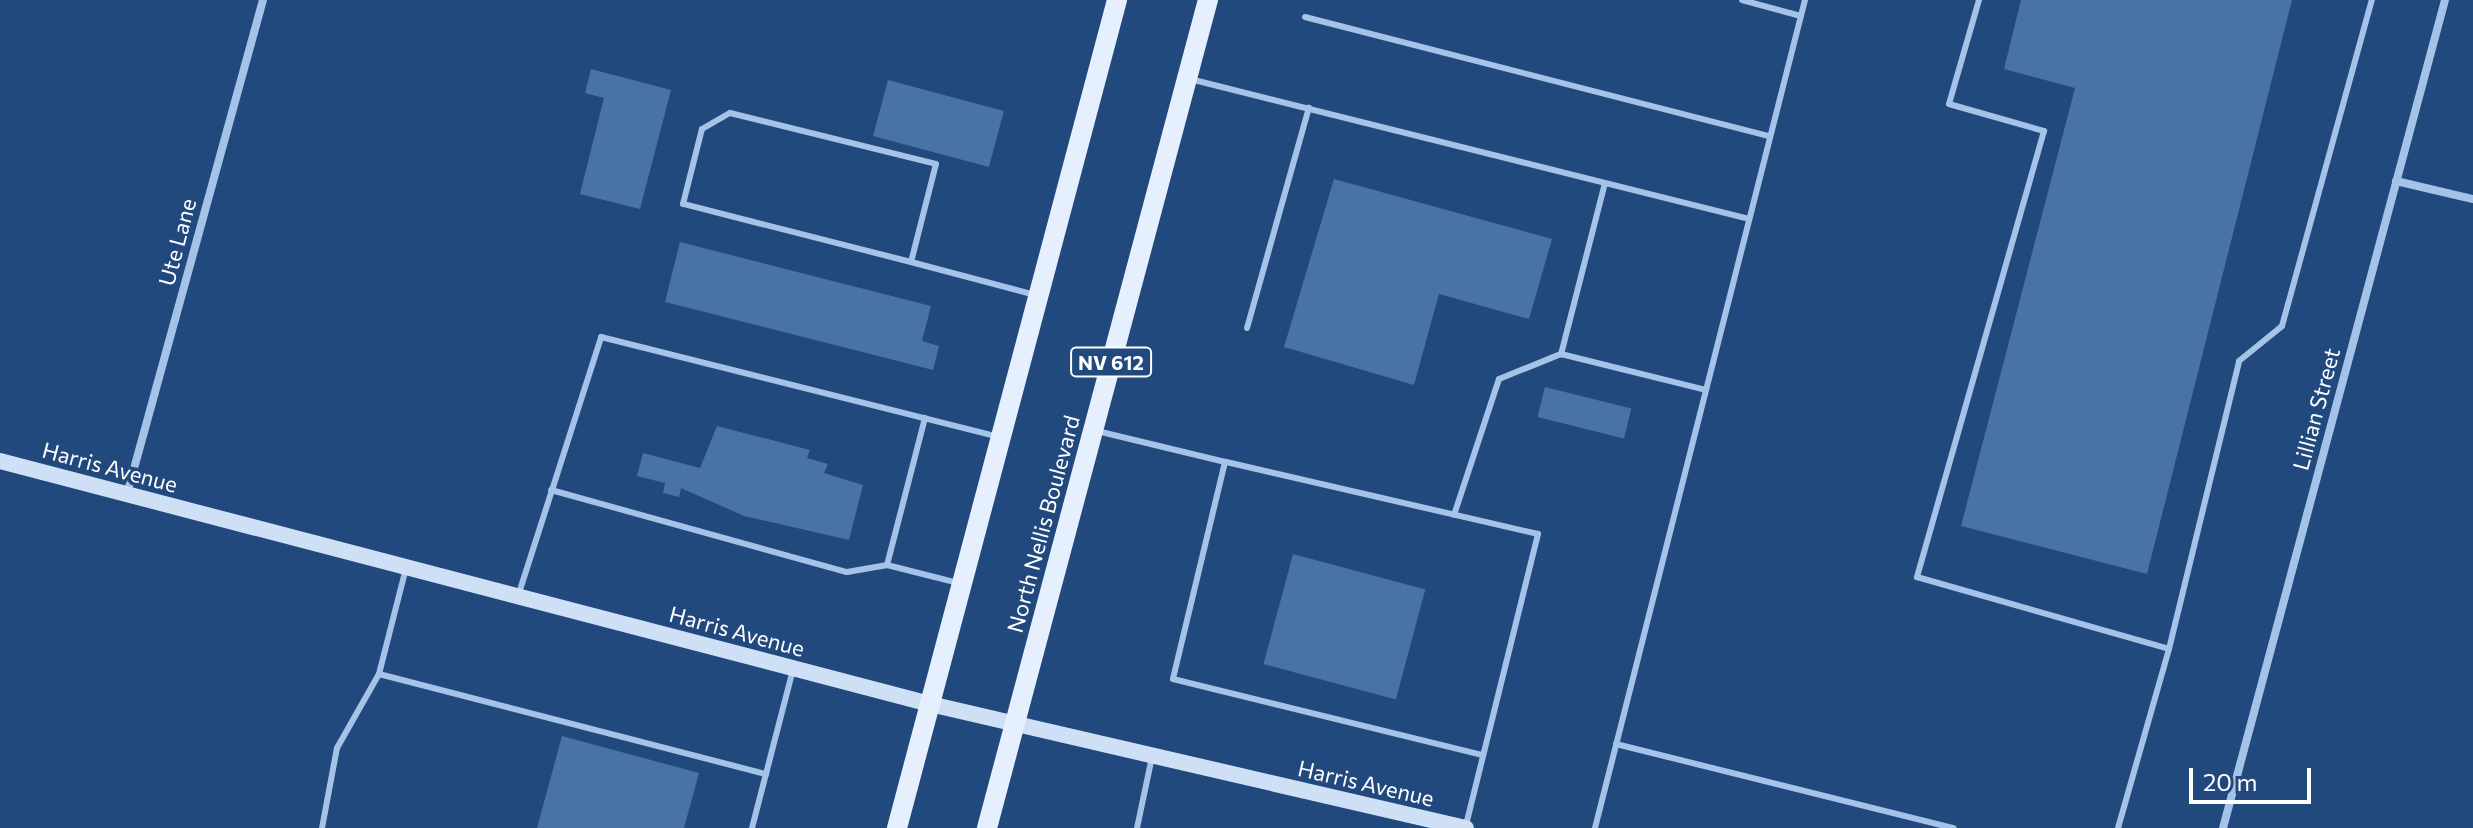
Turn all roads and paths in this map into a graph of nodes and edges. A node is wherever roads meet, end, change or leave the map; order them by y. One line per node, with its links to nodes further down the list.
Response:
1 (263, 0): 29 (street, Ute Lane)
2 (1117, 0): 19 (main road)
3 (1208, 0): 11 (main road, North Nellis Boulevard / NV 612)
4 (1742, 0): 9 (lane)
5 (1805, 0): 9 (lane)
6 (1979, 0): 35 (lane)
7 (2372, 0): 35 (lane)
8 (2445, 0): 14 (street, Lillian Street)
9 (1801, 16): 13 (lane)
10 (1305, 17): 13 (lane)
11 (1187, 78): 12 (lane); 24 (main road, North Nellis Boulevard / NV 612)
12 (1309, 108): 15 (lane); 20 (lane)
13 (1770, 136): 17 (lane)
14 (2396, 181): 16 (street); 53 (street, Lillian Street)
15 (1605, 183): 17 (lane); 21 (lane)
16 (2473, 199)
17 (1749, 219): 22 (lane)
18 (911, 262): 18 (lane); 19 (lane)
19 (1038, 296): 25 (main road)
20 (1247, 328)
21 (1561, 354): 22 (lane); 30 (lane)
22 (1706, 390): 40 (lane)
23 (925, 418): 25 (lane); 28 (lane); 31 (lane)
24 (1093, 431): 27 (lane); 39 (main road, North Nellis Boulevard / NV 612)
25 (1001, 437): 33 (main road)
26 (0, 461): 29 (street, Harris Avenue)
27 (1225, 462): 30 (lane); 41 (lane)
28 (551, 490): 31 (lane); 34 (lane)
29 (126, 494): 32 (street, Harris Avenue)
30 (1454, 515): 41 (lane)
31 (887, 565): 33 (lane)
32 (406, 568): 34 (street, Harris Avenue); 37 (lane)
33 (961, 584): 38 (main road)
34 (518, 596): 36 (street, Harris Avenue)
35 (2169, 649): 52 (lane)
36 (793, 669): 38 (street, Harris Avenue); 43 (lane)
37 (379, 674): 43 (lane); 44 (lane)
38 (930, 704): 39 (street, Harris Avenue); 46 (main road)
39 (1014, 725): 42 (street, Harris Avenue); 47 (main road, North Nellis Boulevard / NV 612)
40 (1616, 744): 50 (lane); 51 (lane)
41 (1483, 755): 49 (lane)
42 (1152, 757): 48 (lane); 49 (street, Harris Avenue)
43 (766, 774): 45 (lane)
44 (322, 828)
45 (752, 828)
46 (897, 828)
47 (987, 828)
48 (1137, 828)
49 (1466, 828)
50 (1595, 828)
51 (1954, 828)
52 (2118, 828)
53 (2223, 828)

